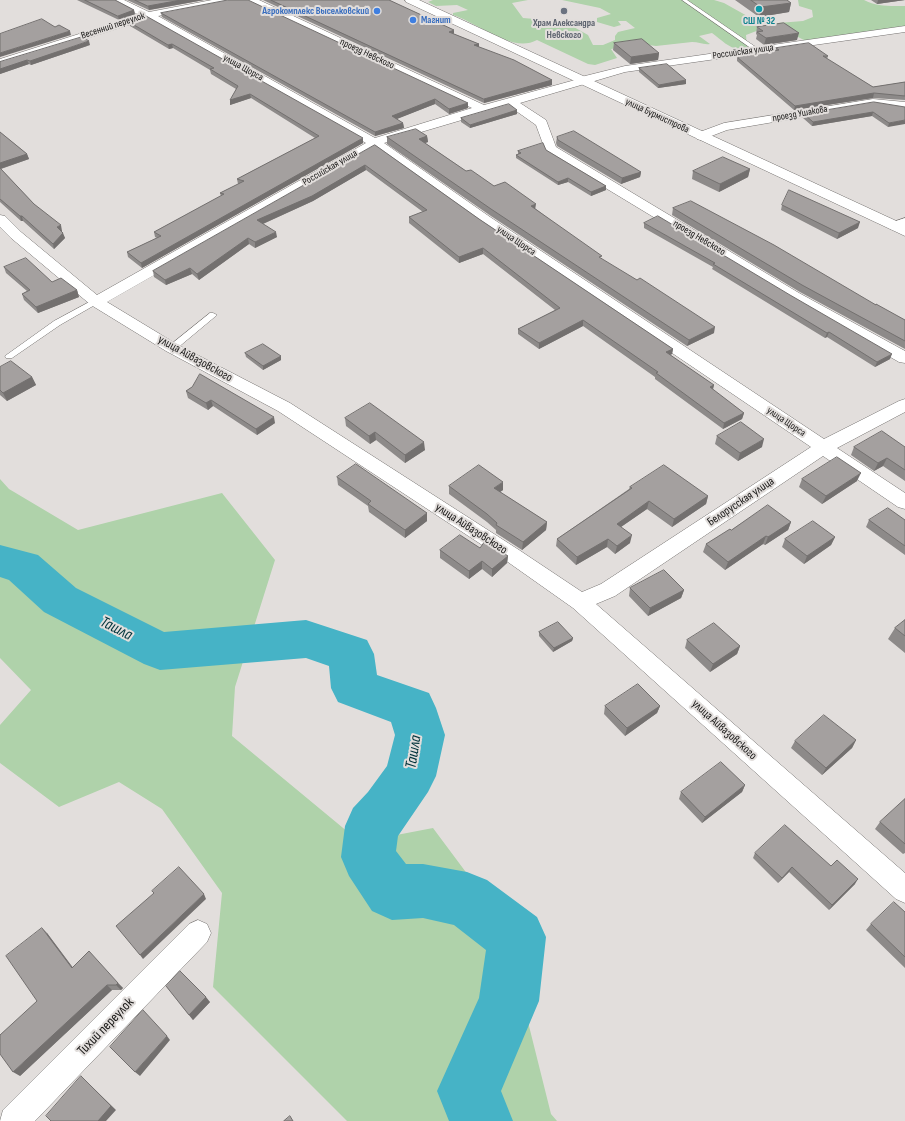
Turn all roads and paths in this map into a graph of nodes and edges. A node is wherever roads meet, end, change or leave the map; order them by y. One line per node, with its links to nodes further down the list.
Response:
1 (116, 0): 6 (street, улица Щорса)
2 (228, 0): 6 (street, Весенний переулок)
3 (251, 0): 13 (street, проезд Невского)
4 (410, 0): 10 (street, улица Бурмистрова)
5 (684, 0): 8 (lane)
6 (148, 15): 9 (street, Весенний переулок); 15 (street, улица Щорса)
7 (905, 29): 8 (street, Российская улица)
8 (757, 50): 10 (street, Российская улица)
9 (0, 63)
10 (583, 80): 11 (street, Российская улица); 14 (street, улица Бурмистрова)
11 (511, 102): 13 (street, Российская улица); 22 (street, проезд Невского)
12 (904, 107): 14 (street, проезд Ушакова)
13 (483, 109): 15 (street, Российская улица)
14 (701, 136): 17 (street, улица Бурмистрова)
15 (375, 143): 18 (street, Российская улица); 24 (street, улица Щорса)
16 (0, 219): 18 (street, улица Айвазовского)
17 (902, 226)
18 (96, 302): 20 (street, улица Айвазовского); 21 (lane)
19 (214, 315): 20 (lane)
20 (172, 348): 26 (street, улица Айвазовского)
21 (9, 356)
22 (905, 358)
23 (905, 406): 24 (street, Белорусская улица)
24 (824, 447): 25 (street, улица Щорса); 26 (street, Белорусская улица)
25 (905, 502)
26 (580, 602): 27 (street, улица Айвазовского)
27 (905, 890)
28 (198, 934): 29 (street, Тихий переулок)
29 (14, 1121)

